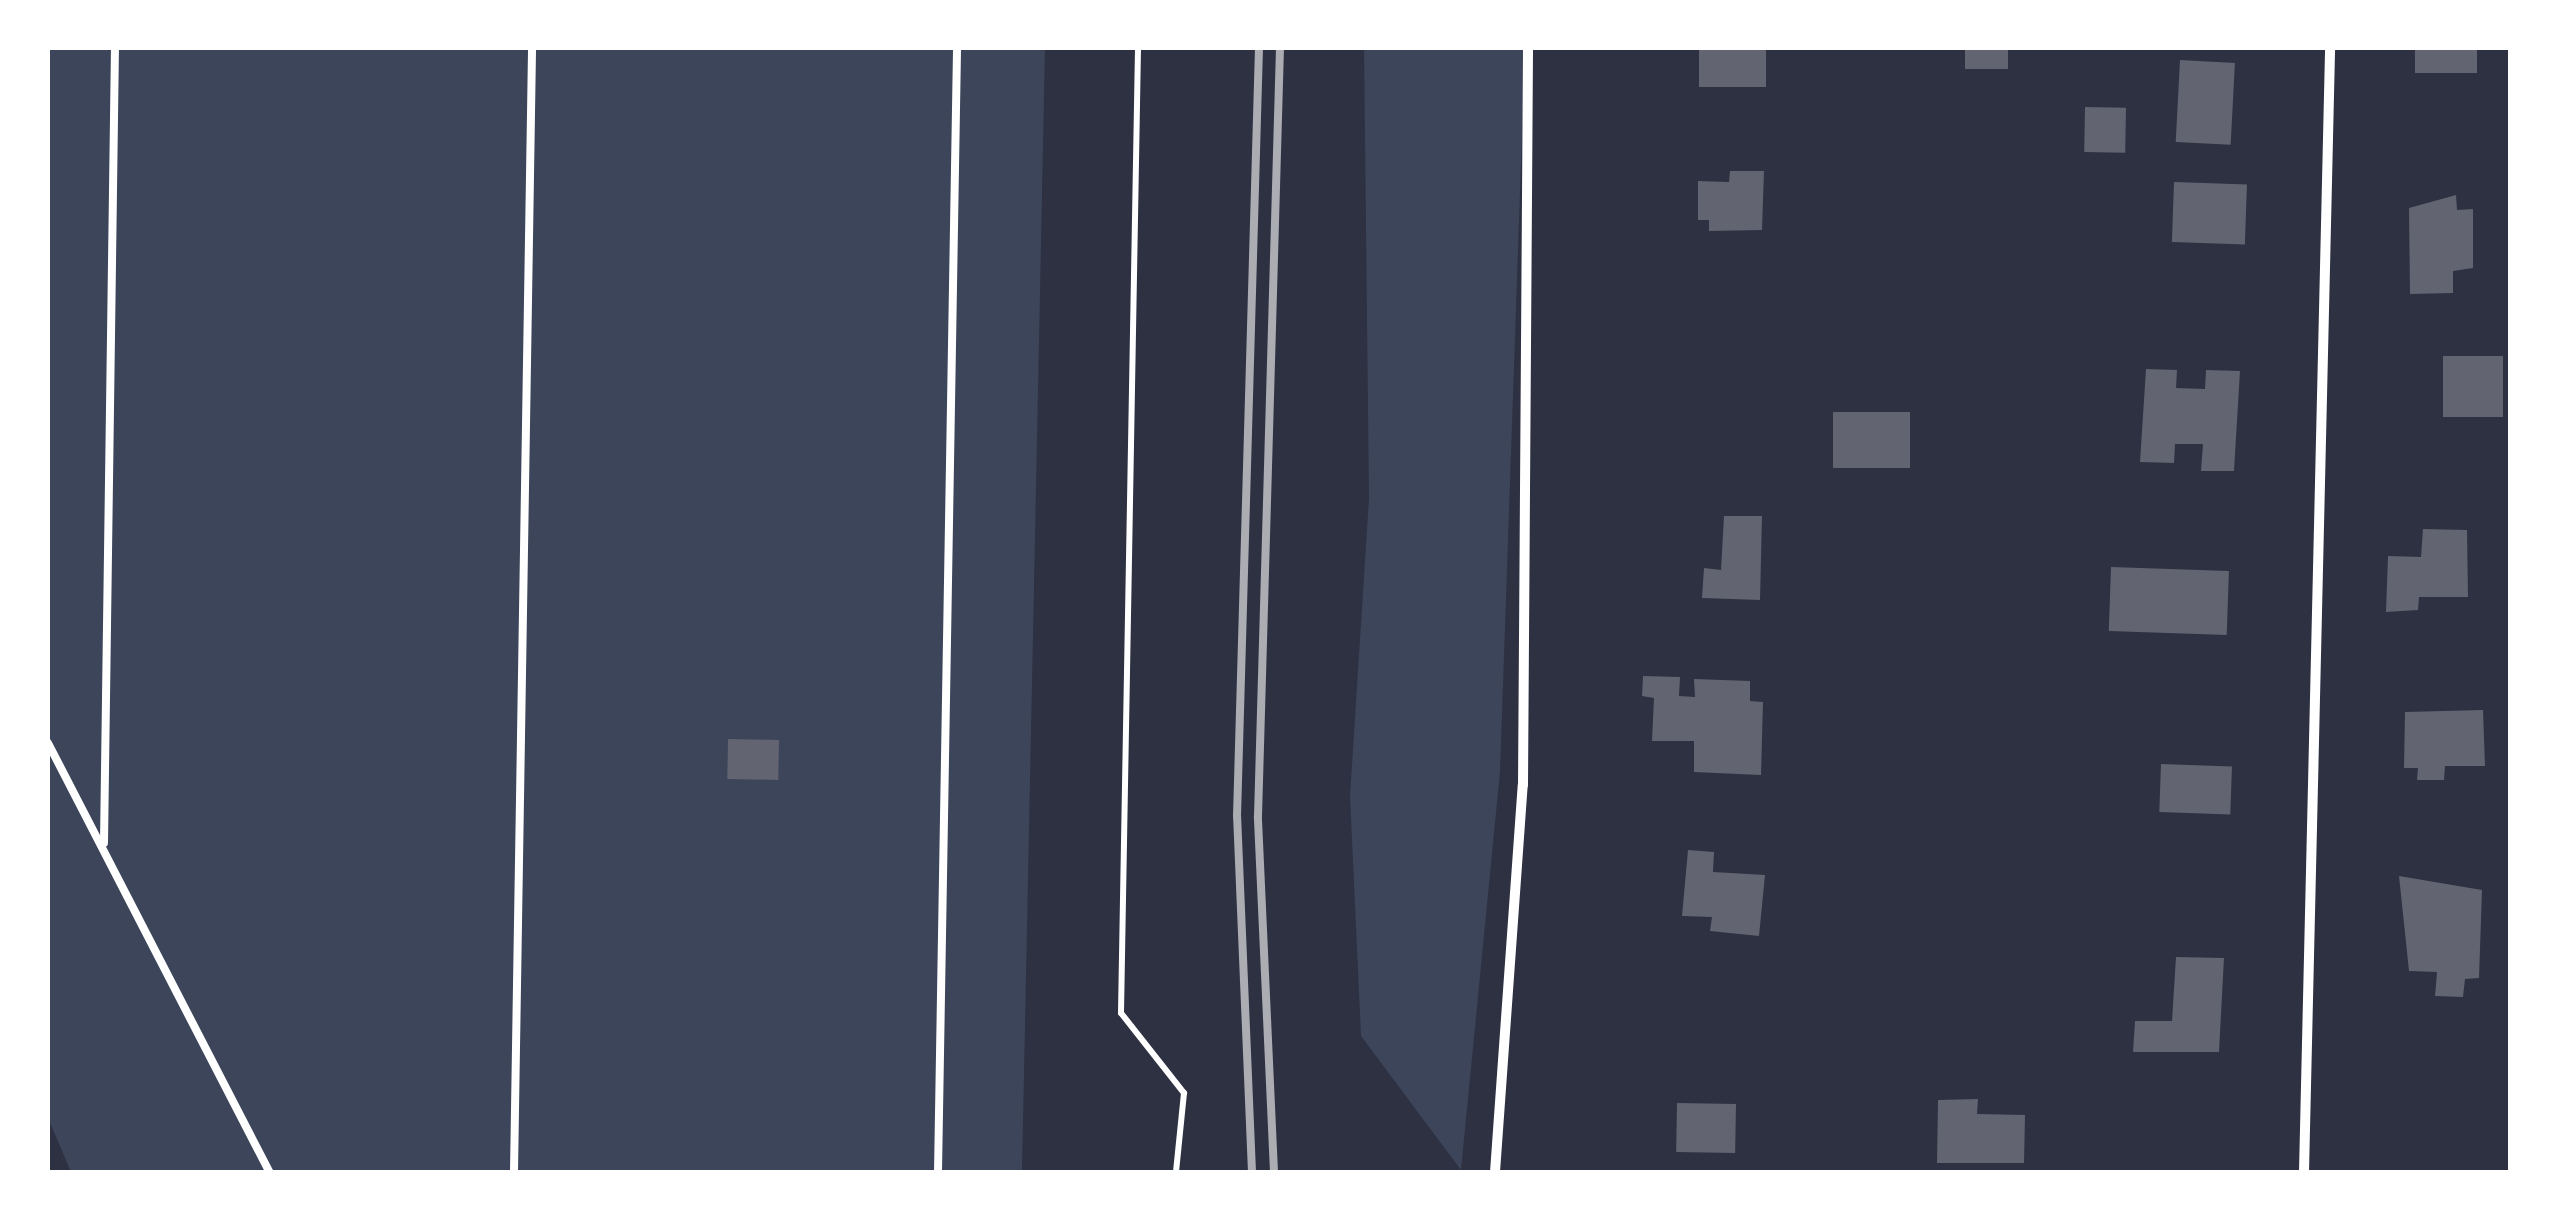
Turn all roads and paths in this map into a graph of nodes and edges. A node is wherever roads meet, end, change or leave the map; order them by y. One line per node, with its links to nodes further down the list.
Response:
1 (115, 48): 8 (lane)
2 (532, 48): 10 (lane)
3 (958, 48): 11 (lane)
4 (1138, 48): 12 (path)
5 (1528, 48): 13 (street)
6 (2330, 48): 14 (street)
7 (48, 743): 8 (lane)
8 (104, 844): 9 (lane)
9 (269, 1172)
10 (514, 1172)
11 (938, 1172)
12 (1176, 1172)
13 (1495, 1172)
14 (2304, 1172)

